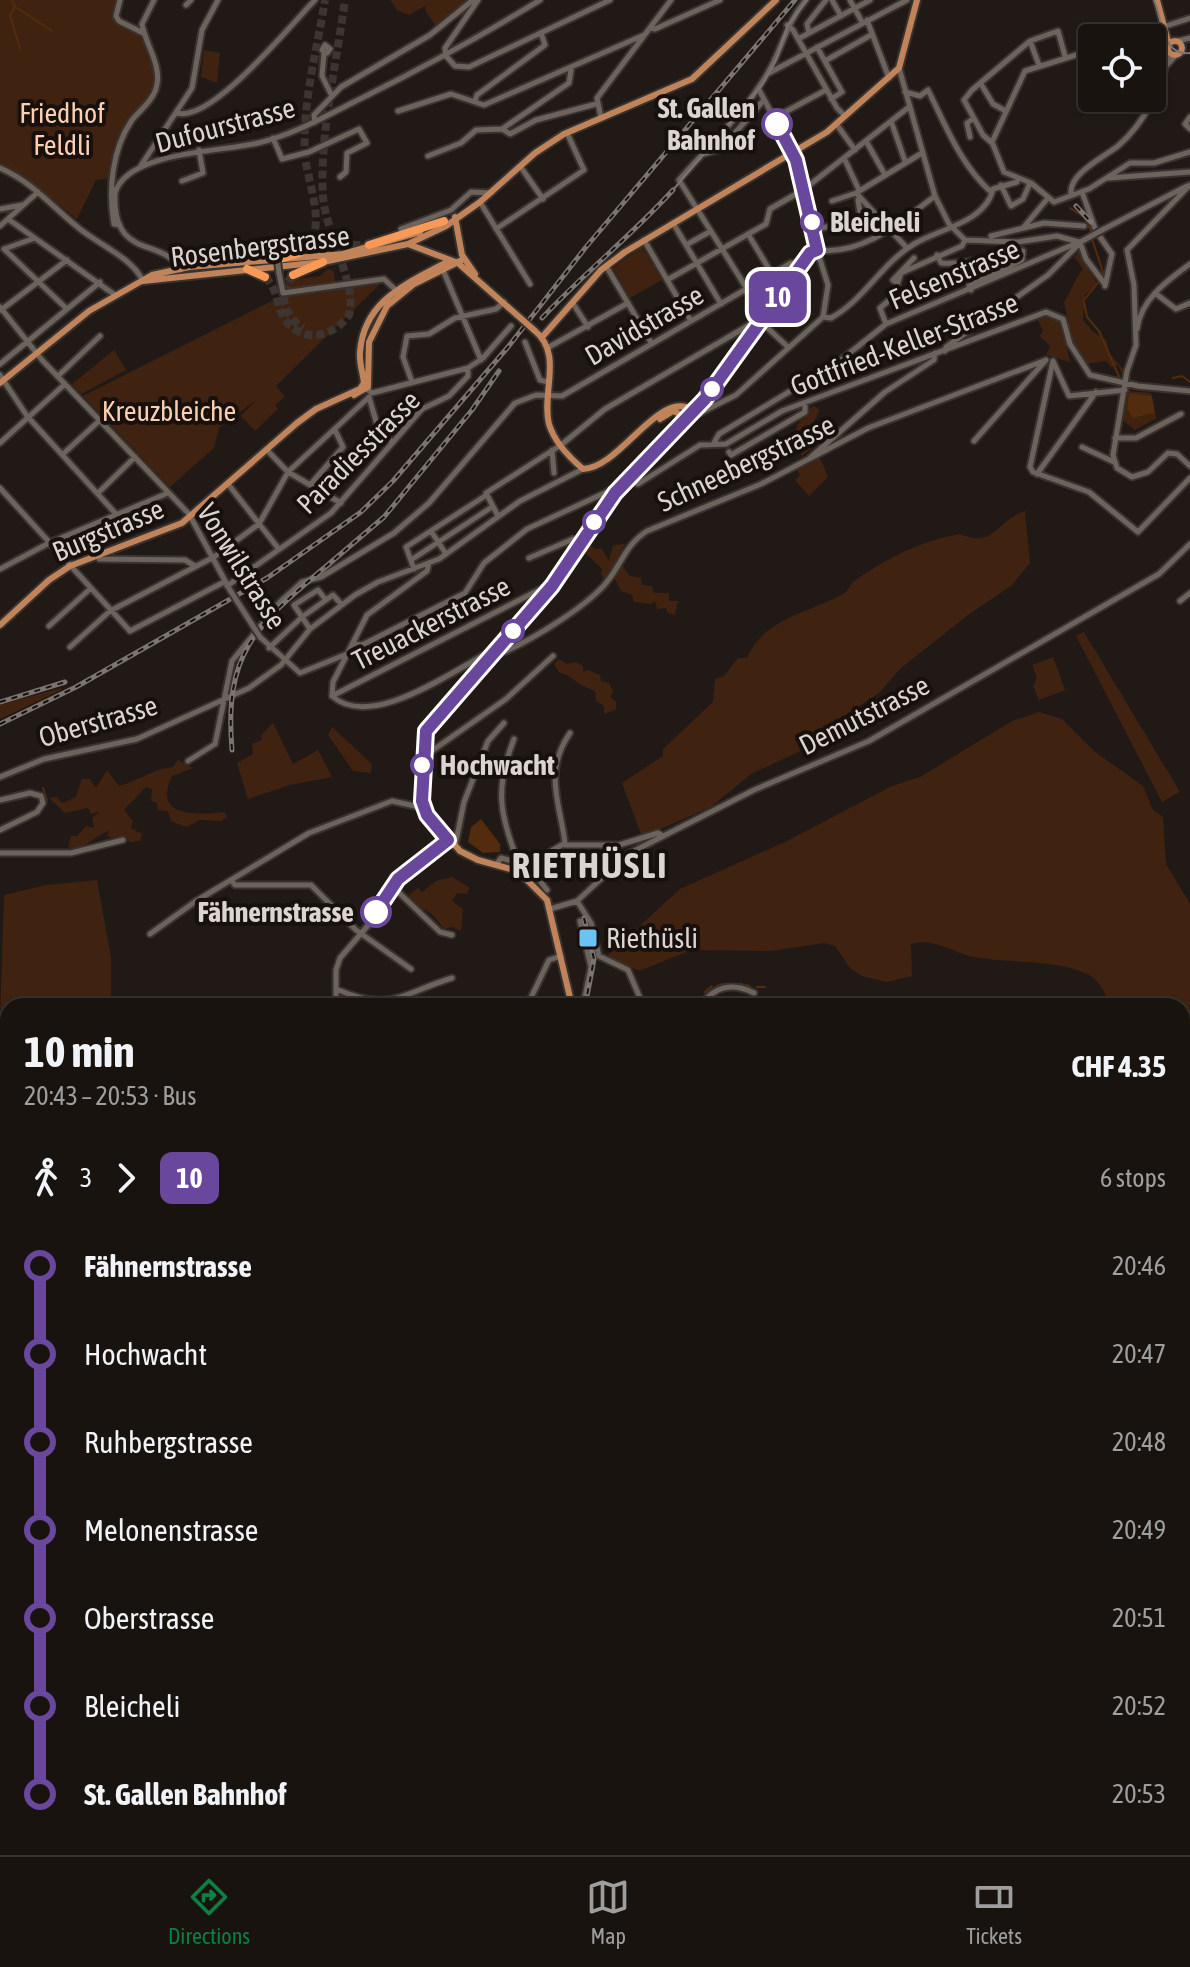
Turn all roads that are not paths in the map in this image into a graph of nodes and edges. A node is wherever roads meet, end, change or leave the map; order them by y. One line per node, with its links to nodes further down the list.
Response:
1 (120, 0): 27 (street)
2 (154, 0): 27 (street)
3 (218, 0): 60 (street)
4 (315, 0): 60 (street)
5 (475, 0): 40 (street); 52 (street)
6 (540, 0): 40 (street, Dufourstrasse)
7 (610, 0): 28 (street)
8 (671, 0): 26 (street)
9 (720, 0): 26 (street)
10 (776, 0): 63 (main road, Rosenbergstrasse)
11 (806, 0): 24 (street)
12 (826, 0): 29 (street)
13 (832, 0): 20 (street)
14 (850, 0): 19 (street)
15 (869, 0): 19 (street)
16 (907, 0): 22 (street)
17 (917, 0): 44 (main road)
18 (1157, 0): 23 (main road)
19 (855, 8): 20 (street); 22 (street)
20 (841, 16): 29 (street)
21 (1190, 18): 25 (street)
22 (864, 21): 31 (street); 35 (street)
23 (1165, 24)
24 (787, 25): 32 (street); 46 (street)
25 (1166, 27): 36 (main road)
26 (650, 28): 30 (street)
27 (144, 33): 116 (street)
28 (541, 33): 40 (street); 55 (street)
29 (809, 33): 32 (street)
30 (644, 35): 45 (street); 56 (street)
31 (871, 35): 42 (street); 47 (street)
32 (798, 39): 38 (street)
33 (1190, 39): 36 (street)
34 (1030, 41): 41 (street); 43 (street); 48 (street)
35 (817, 47): 38 (street); 42 (street)
36 (1178, 48): 104 (street)
37 (324, 53): 52 (street)
38 (805, 53): 46 (street); 50 (street)
39 (1078, 53): 41 (street)
40 (446, 56): 67 (street, Dufourstrasse)
41 (1065, 56): 43 (street)
42 (825, 61): 53 (street)
43 (1039, 65): 58 (street)
44 (899, 68): 47 (main road); 51 (street)
45 (571, 70): 55 (street); 69 (street)
46 (769, 73): 49 (street)
47 (889, 78): 61 (main road)
48 (981, 84): 58 (street); 65 (street)
49 (758, 88): 54 (street); 81 (street)
50 (826, 90): 53 (street); 64 (street)
51 (905, 92): 57 (street); 101 (street)
52 (332, 96): 67 (street)
53 (831, 99): 61 (street)
54 (764, 100): 64 (street); 81 (street)
55 (475, 101): 59 (street)
56 (596, 104): 63 (street); 69 (street)
57 (909, 107): 66 (street); 80 (street)
58 (1004, 110): 75 (street)
59 (398, 111)
60 (177, 113): 86 (street)
61 (845, 116): 68 (main road)
62 (1190, 117): 70 (street)
63 (601, 118): 71 (main road, Rosenbergstrasse)
64 (774, 118): 79 (street)
65 (973, 119): 72 (street); 75 (street)
66 (891, 120): 74 (street); 84 (street)
67 (315, 122): 73 (street, Dufourstrasse)
68 (837, 125): 77 (street); 79 (main road)
69 (502, 129): 82 (street)
70 (1190, 129)
71 (567, 133): 85 (main road, Rosenbergstrasse); 107 (street)
72 (970, 137)
73 (273, 138): 76 (street, Dufourstrasse); 91 (street)
74 (866, 141): 77 (street); 90 (street)
75 (992, 142): 88 (street)
76 (199, 150): 86 (street, Dufourstrasse); 93 (street)
77 (855, 150): 83 (street)
78 (1190, 152): 92 (street)
79 (793, 153): 98 (main road); 112 (main road)
80 (922, 153): 84 (street); 105 (street)
81 (702, 154): 112 (street)
82 (428, 156)
83 (844, 158): 98 (street); 100 (street)
84 (905, 161): 90 (street)
85 (520, 166): 103 (main road, Rosenbergstrasse); 107 (street)
86 (140, 167): 116 (street, Dufourstrasse)
87 (0, 168): 99 (street)
88 (1004, 172): 94 (street); 96 (street)
89 (1190, 172): 92 (street)
90 (884, 173): 100 (street)
91 (340, 177)
92 (1107, 177): 102 (street)
93 (182, 181)
94 (1022, 181): 95 (street); 96 (street)
95 (1030, 183): 96 (street); 106 (street)
96 (1001, 185): 101 (street)
97 (1189, 186): 131 (street, Felsenstrasse, bridge); 182 (street)
98 (803, 190): 123 (main road); 125 (street)
99 (38, 192): 110 (street); 158 (street)
100 (859, 192): 108 (street); 122 (street); 123 (street)
101 (991, 192): 118 (street)
102 (1082, 192): 104 (street); 131 (street)
103 (491, 193): 109 (main road, Rosenbergstrasse); 120 (street)
104 (1071, 193): 106 (street)
105 (935, 196): 118 (street); 122 (street)
106 (1048, 198): 119 (street)
107 (543, 199): 121 (street)
108 (832, 201)
109 (480, 202): 113 (main road, Rosenbergstrasse); 121 (street)
110 (23, 205): 111 (street); 114 (street)
111 (0, 209)
112 (696, 210): 115 (main road); 124 (street)
113 (451, 219): 130 (main road, Rosenbergstrasse); 132 (highway); 145 (main road)
114 (2, 222): 126 (street)
115 (673, 223): 127 (main road); 133 (street)
116 (120, 225): 153 (street)
117 (1084, 226): 119 (street)
118 (953, 228): 128 (street); 135 (street)
119 (1023, 228): 129 (street)
120 (401, 229)
121 (496, 229): 162 (street)
122 (890, 229): 135 (street); 137 (street)
123 (814, 230): 137 (main road)
124 (711, 231): 133 (street); 136 (street)
125 (748, 234): 136 (street); 154 (street)
126 (36, 238): 143 (street); 161 (street)
127 (644, 240): 150 (main road); 157 (street)
128 (965, 240): 129 (street); 140 (street)
129 (974, 240): 131 (street)
130 (414, 241): 139 (main road); 141 (main road, Rosenbergstrasse); 146 (main road, Rosenbergstrasse)
131 (1082, 242): 164 (street, Felsenstrasse); 190 (street)
132 (369, 245)
133 (686, 245): 147 (street)
134 (310, 248): 141 (street)
135 (907, 248): 176 (street)
136 (723, 249): 147 (street); 163 (street)
137 (817, 250): 148 (main road); 176 (street)
138 (300, 253): 141 (highway)
139 (435, 254): 144 (main road); 151 (main road)
140 (937, 255): 160 (street); 164 (street)
141 (277, 257): 153 (main road, Rosenbergstrasse); 165 (street, bridge)
142 (914, 258): 160 (street)
143 (67, 260): 159 (street); 161 (street)
144 (449, 261): 145 (main road); 151 (main road)
145 (462, 261): 151 (main road); 171 (main road)
146 (323, 262): 152 (main road, Rosenbergstrasse); 155 (highway)
147 (697, 263): 157 (street); 170 (street)
148 (802, 264): 154 (street, Davidstrasse); 178 (main road)
149 (1190, 264): 166 (street)
150 (606, 266): 168 (street); 172 (main road)
151 (442, 268): 165 (main road); 175 (street)
152 (247, 269): 153 (main road, Rosenbergstrasse); 156 (highway)
153 (181, 272): 158 (main road, Rosenbergstrasse)
154 (772, 274): 163 (street, Davidstrasse)
155 (293, 275)
156 (265, 277)
157 (667, 280): 177 (street)
158 (143, 281): 167 (main road, Rosenbergstrasse)
159 (100, 282): 167 (street); 174 (street)
160 (896, 282): 179 (street)
161 (39, 283): 173 (street); 174 (street)
162 (530, 284)
163 (747, 289): 170 (street, Davidstrasse)
164 (971, 290): 179 (street, Felsenstrasse)
165 (398, 291): 205 (main road)
166 (1155, 293): 169 (street); 182 (street)
167 (115, 295): 192 (main road, Rosenbergstrasse)
168 (628, 303): 181 (street); 187 (street)
169 (1190, 303)
170 (721, 304): 177 (street, Davidstrasse)
171 (506, 305): 175 (street); 184 (main road, bridge)
172 (574, 305): 181 (street); 184 (main road)
173 (1, 309): 185 (street, Vonwilstrasse)
174 (67, 309): 185 (street)
175 (465, 315): 193 (street); 199 (street)
176 (823, 317): 189 (street)
177 (691, 321): 187 (street, Davidstrasse)
178 (760, 324): 189 (street); 207 (main road); 222 (street)
179 (886, 324): 221 (street, Felsenstrasse)
180 (511, 326): 193 (street)
181 (588, 327): 188 (street)
182 (1136, 332): 202 (street)
183 (100, 336): 197 (street)
184 (543, 336): 188 (main road)
185 (28, 342): 192 (street, Vonwilstrasse); 195 (street)
186 (525, 342): 200 (street)
187 (652, 344): 206 (street, Davidstrasse)
188 (549, 347): 200 (main road)
189 (788, 347): 209 (street)
190 (945, 351): 191 (street, Gottfried-Keller-Strasse); 202 (street, Gottfried-Keller-Strasse)
191 (935, 353): 208 (street, Gottfried-Keller-Strasse); 229 (street)
192 (37, 354): 197 (street, Vonwilstrasse); 198 (main road, Rosenbergstrasse)
193 (481, 360): 196 (street)
194 (1050, 360): 203 (street); 218 (street); 229 (street, Schneebergstrasse); 235 (street)
195 (0, 364)
196 (468, 368): 199 (street); 220 (street, Paradiesstrasse)
197 (58, 376): 201 (street, Vonwilstrasse)
198 (1, 379): 212 (street)
199 (412, 382): 205 (street)
200 (548, 382): 206 (main road)
201 (65, 384): 212 (street); 214 (street, Vonwilstrasse)
202 (1126, 387): 203 (street); 204 (street); 217 (street)
203 (1096, 391): 235 (street)
204 (1190, 391)
205 (367, 392): 216 (street); 220 (street); 225 (main road, Burgstrasse)
206 (548, 397): 222 (main road); 288 (street, Davidstrasse)
207 (705, 399): 209 (street); 210 (main road)
208 (805, 403): 221 (street, Gottfried-Keller-Strasse); 226 (street)
209 (715, 407): 213 (street)
210 (694, 411): 213 (main road); 215 (main road, Oberstrasse)
211 (1181, 414): 217 (street)
212 (27, 416): 219 (street); 227 (street)
213 (689, 418): 215 (main road, Oberstrasse); 237 (main road)
214 (100, 420): 227 (street); 228 (street, Vonwilstrasse)
215 (646, 426): 232 (main road, Oberstrasse)
216 (335, 430): 233 (street); 239 (street)
217 (1115, 438): 230 (street)
218 (974, 441)
219 (0, 443)
220 (393, 443): 245 (street, Paradiesstrasse)
221 (714, 443): 237 (street, Felsenstrasse)
222 (561, 445): 224 (street); 232 (main road)
223 (1082, 447): 230 (street)
224 (552, 449): 234 (street); 244 (street)
225 (267, 450): 233 (street); 238 (main road, Burgstrasse)
226 (729, 452)
227 (63, 454): 242 (street)
228 (135, 457): 242 (street); 243 (street, Vonwilstrasse)
229 (810, 458): 282 (street, Schneebergstrasse)
230 (1114, 462): 231 (street)
231 (1190, 466)
232 (583, 469): 248 (street, Oberstrasse)
233 (288, 472): 239 (street); 250 (street)
234 (554, 473)
235 (1037, 474): 236 (street)
236 (1190, 478)
237 (627, 480): 241 (main road)
238 (228, 484): 249 (main road, Burgstrasse); 250 (street)
239 (309, 486): 245 (street)
240 (0, 488): 254 (street)
241 (617, 491): 253 (main road); 279 (street)
242 (98, 493): 247 (street)
243 (168, 493): 247 (street); 249 (street, Vonwilstrasse)
244 (485, 496): 246 (street); 251 (street)
245 (341, 503): 267 (street, Paradiesstrasse)
246 (492, 507): 248 (street); 252 (street)
247 (116, 514): 254 (street)
248 (498, 517): 257 (street, Oberstrasse)
249 (190, 518): 258 (main road, Burgstrasse); 259 (street, Vonwilstrasse)
250 (259, 524): 256 (street); 259 (street)
251 (431, 531): 252 (street); 261 (street)
252 (438, 541): 257 (street); 261 (street)
253 (581, 541): 260 (street); 269 (main road)
254 (49, 543): 263 (street); 265 (street)
255 (1190, 546): 298 (street, Demutstrasse)
256 (278, 548)
257 (446, 554): 262 (street, Oberstrasse)
258 (98, 555): 263 (main road, Burgstrasse); 264 (street)
259 (211, 558): 264 (street); 267 (street, Vonwilstrasse)
260 (529, 558)
261 (411, 560): 266 (street)
262 (429, 563): 266 (street, Oberstrasse); 279 (street)
263 (70, 566): 268 (street); 276 (main road, Burgstrasse)
264 (195, 566): 274 (street)
265 (0, 569)
266 (414, 569): 273 (street, Oberstrasse)
267 (227, 586): 274 (street, Paradiesstrasse); 281 (street, Vonwilstrasse, bridge)
268 (90, 589): 274 (street); 277 (street)
269 (549, 589): 282 (main road); 287 (street, Treuackerstrasse)
270 (1190, 593): 272 (street)
271 (326, 600): 273 (street); 275 (street); 275 (street)
272 (1180, 601)
273 (342, 605): 278 (street, Oberstrasse)
274 (110, 611): 280 (street)
275 (302, 617): 278 (street); 281 (street)
276 (1, 621)
277 (49, 626)
278 (310, 629): 286 (street, Oberstrasse)
279 (352, 644): 283 (street)
280 (70, 647)
281 (269, 648): 286 (street, Vonwilstrasse)
282 (498, 650): 285 (main road)
283 (347, 654): 286 (street); 287 (street)
284 (553, 656): 292 (street)
285 (492, 657): 287 (street); 292 (main road)
286 (283, 659): 288 (street, Oberstrasse)
287 (332, 696)
288 (224, 700): 293 (street); 294 (street, Oberstrasse)
289 (504, 723): 302 (street)
290 (570, 733): 301 (street)
291 (514, 739): 304 (street)
292 (423, 757): 296 (main road)
293 (188, 761)
294 (0, 777)
295 (0, 800): 297 (street)
296 (424, 808): 300 (main road); 307 (street)
297 (0, 830)
298 (663, 836): 301 (street); 310 (street, Demutstrasse)
299 (123, 840): 303 (street)
300 (448, 840): 302 (main road); 308 (street)
301 (565, 845): 306 (street)
302 (454, 846): 305 (main road)
303 (0, 853)
304 (518, 861): 305 (street); 306 (street)
305 (496, 865): 311 (main road)
306 (528, 865): 309 (street)
307 (232, 881): 313 (street); 314 (street)
308 (392, 886): 313 (street); 315 (street)
309 (547, 890)
310 (577, 901): 311 (street, Demutstrasse); 327 (street)
311 (550, 909): 316 (main road)
312 (580, 921): 326 (street)
313 (361, 933): 317 (street); 319 (street)
314 (150, 934)
315 (452, 935)
316 (561, 956): 324 (street); 325 (main road)
317 (411, 969)
318 (452, 978): 323 (street)
319 (336, 989): 321 (street); 322 (street)
320 (754, 993): 328 (street)
321 (336, 998)
322 (356, 998)
323 (393, 998)
324 (531, 998)
325 (570, 998)
326 (584, 998)
327 (640, 998)
328 (706, 998)

